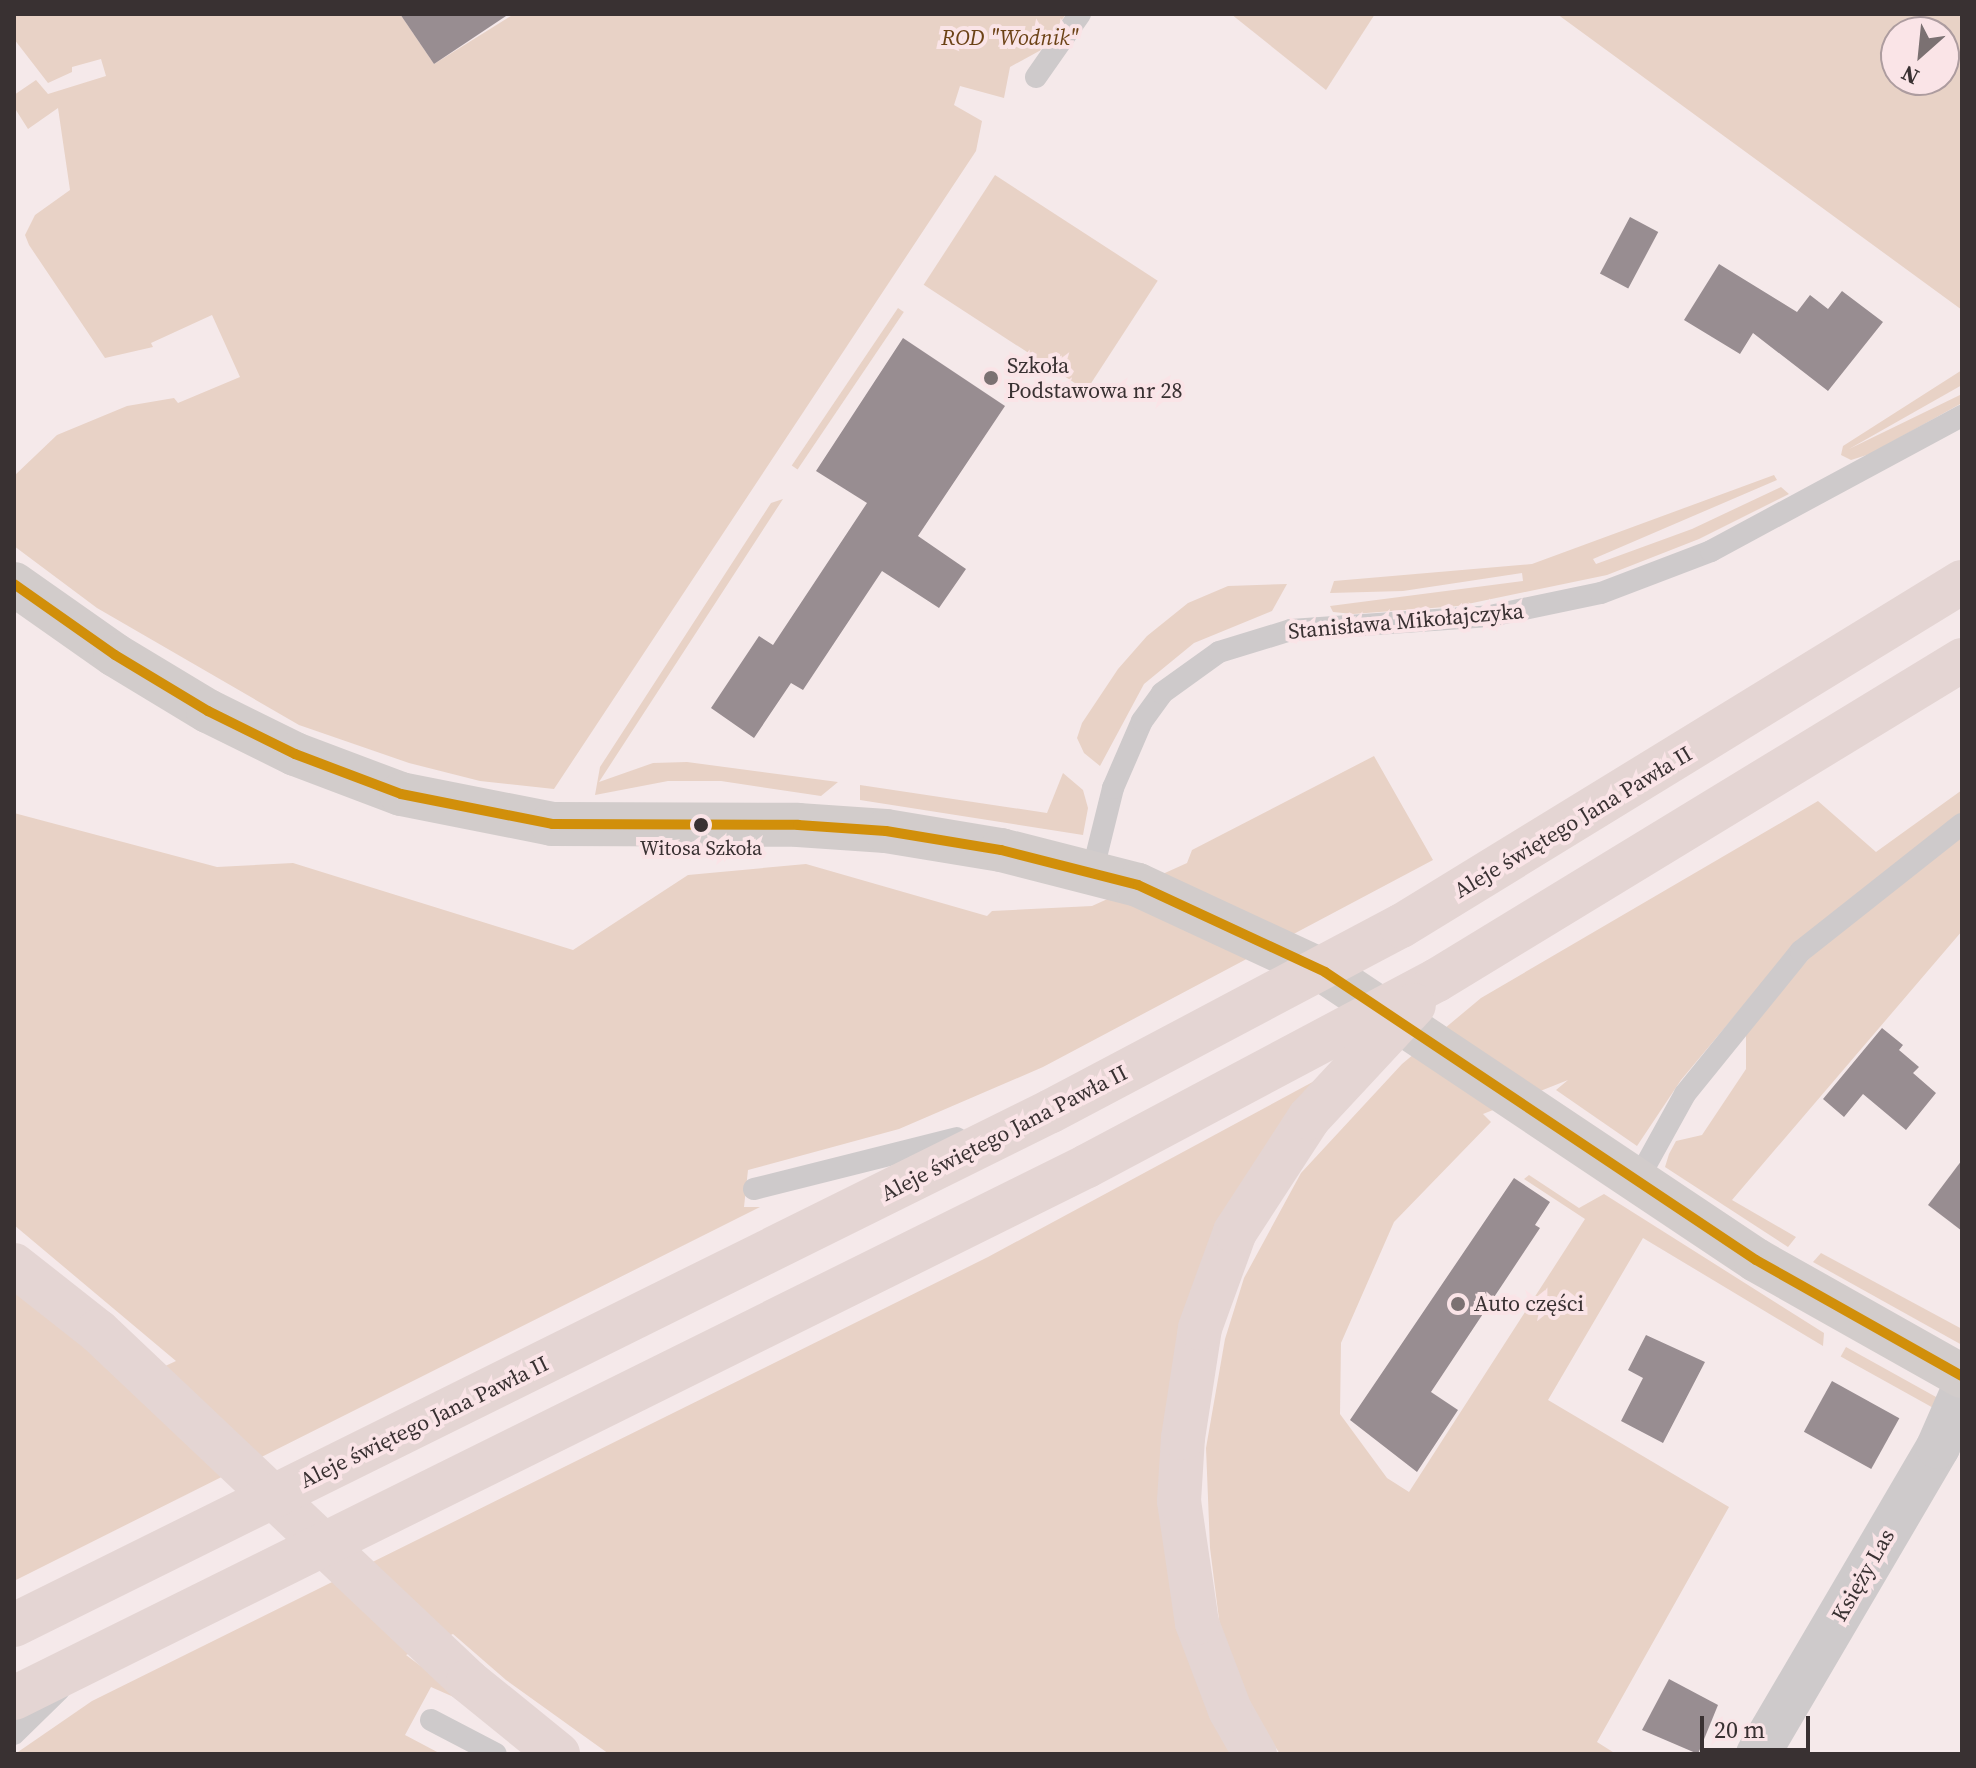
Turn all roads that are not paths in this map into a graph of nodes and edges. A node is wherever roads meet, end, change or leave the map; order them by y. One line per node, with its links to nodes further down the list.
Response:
1 (1080, 14): 2 (lane)
2 (1036, 77)
3 (1962, 416): 8 (lane, Stanisława Mikołajczyka)
4 (1962, 582): 10 (highway, Aleje świętego Jana Pawła II)
5 (14, 584): 8 (street)
6 (1962, 660): 9 (highway)
7 (1962, 824): 11 (lane)
8 (1092, 873): 11 (street)
9 (1437, 980): 17 (highway); 23 (highway)
10 (1051, 1111): 12 (lane); 16 (highway, Aleje świętego Jana Pawła II)
11 (1637, 1181): 14 (street)
12 (754, 1189)
13 (14, 1265): 22 (highway)
14 (1962, 1376)
15 (1962, 1392): 24 (street, Księży Las)
16 (14, 1625)
17 (87, 1662): 18 (highway); 20 (lane)
18 (14, 1698)
19 (431, 1720): 21 (lane)
20 (14, 1734)
21 (496, 1754)
22 (558, 1754)
23 (1255, 1754)
24 (1758, 1754)

